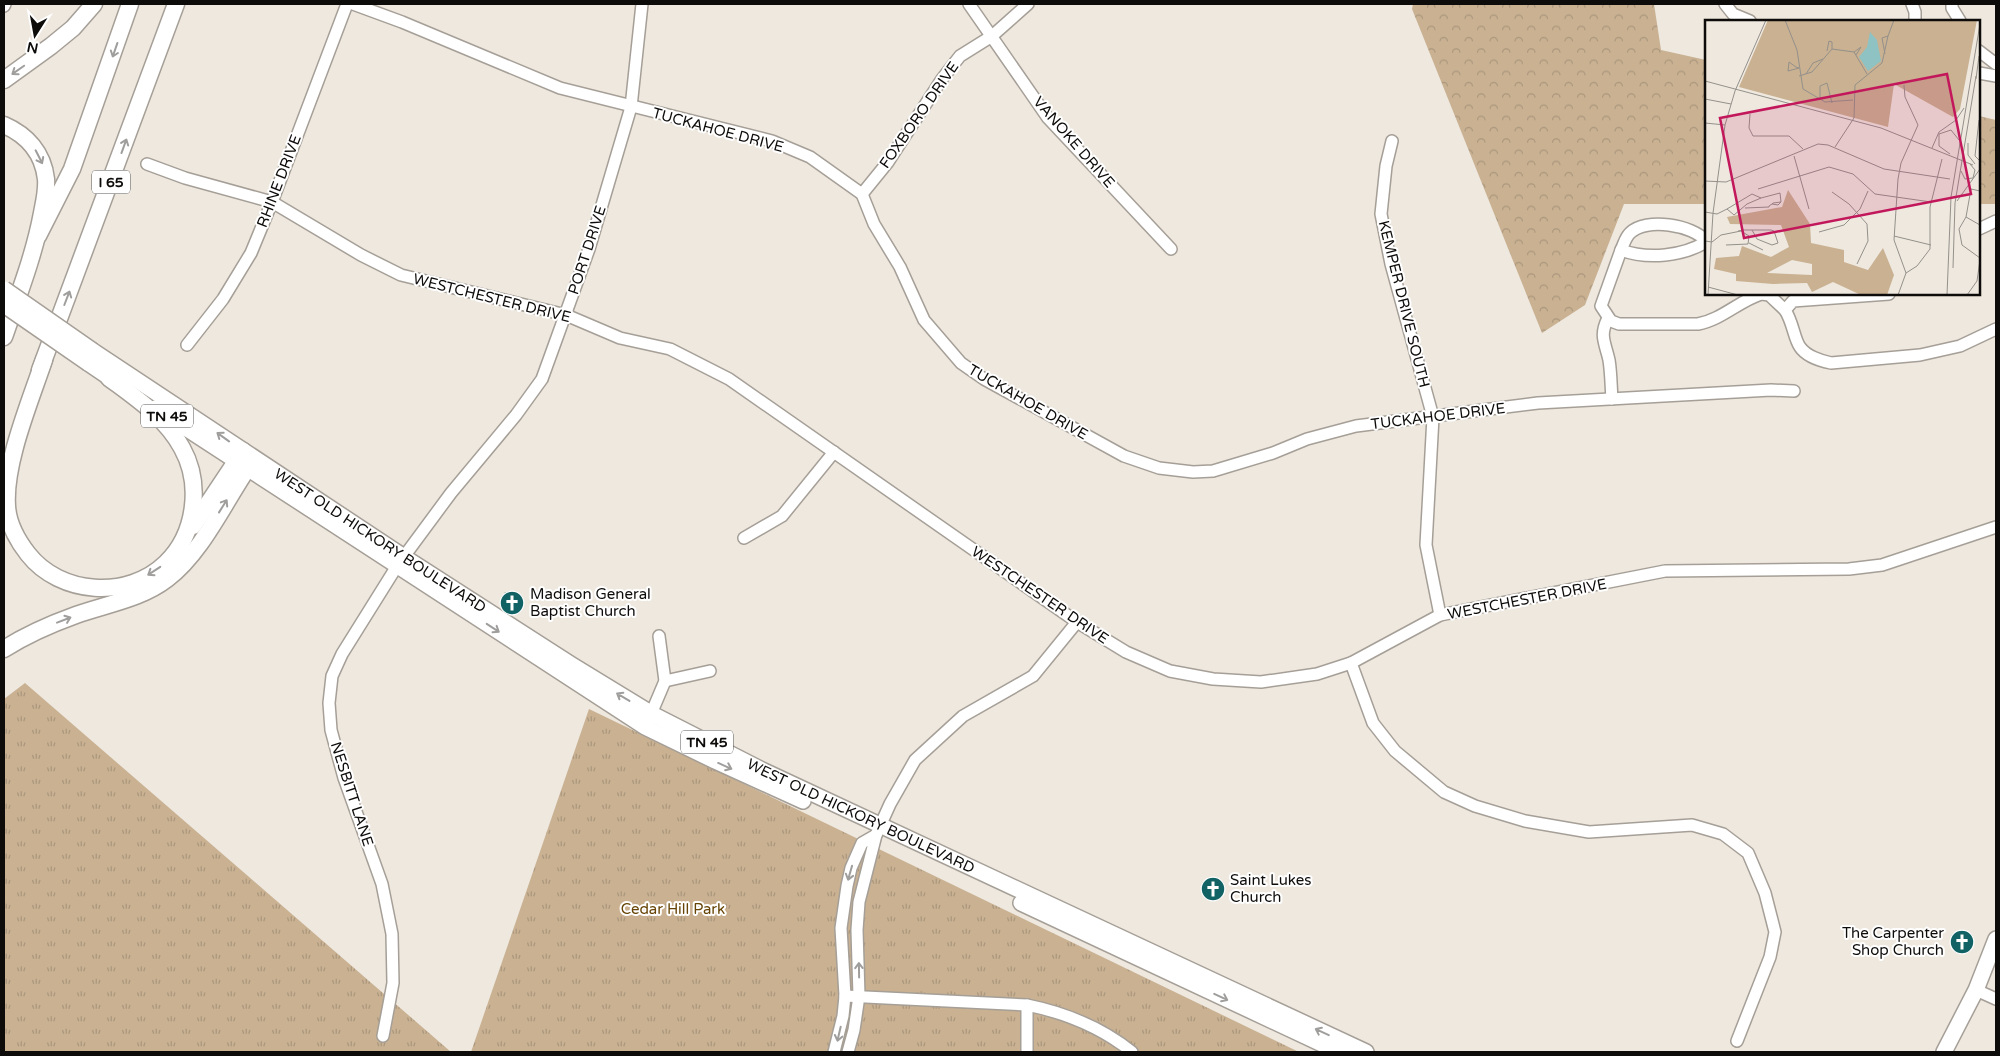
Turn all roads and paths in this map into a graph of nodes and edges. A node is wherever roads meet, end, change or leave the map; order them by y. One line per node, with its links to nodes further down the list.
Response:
1 (94, 4): 20 (highway, one-way to 20)
2 (130, 4): 29 (highway, I 65, one-way to 29)
3 (176, 4): 46 (highway, I 65, one-way to 3)
4 (347, 4): 26 (street, RHINE DRIVE)
5 (353, 4): 21 (street, TUCKAHOE DRIVE)
6 (642, 4): 21 (street, PORT DRIVE)
7 (969, 4): 15 (street, VANOKE DRIVE)
8 (1028, 4): 15 (street, FOXBORO DRIVE)
9 (1725, 4): 12 (street)
10 (1912, 4): 13 (street)
11 (1952, 4): 14 (street)
12 (1748, 20)
13 (1915, 20)
14 (1959, 20)
15 (992, 36): 25 (street, FOXBORO DRIVE); 32 (street, VANOKE DRIVE)
16 (1980, 51): 17 (street)
17 (1996, 64)
18 (1980, 73): 19 (street)
19 (1996, 76)
20 (4, 80)
21 (631, 107): 25 (street, TUCKAHOE DRIVE); 40 (street, PORT DRIVE)
22 (4, 125): 29 (highway, one-way to 29)
23 (1392, 141): 50 (street, KEMPER DRIVE SOUTH)
24 (147, 164): 26 (street, WESTCHESTER DRIVE)
25 (862, 194): 50 (street, TUCKAHOE DRIVE)
26 (272, 202): 40 (street, WESTCHESTER DRIVE); 44 (street, RHINE DRIVE)
27 (1996, 221): 28 (street)
28 (1980, 229)
29 (38, 236): 43 (highway, I 65)
30 (1705, 240): 33 (street)
31 (1705, 242): 33 (street)
32 (1171, 249)
33 (1621, 250): 41 (street)
34 (4, 289): 45 (main road, WEST OLD HICKORY BOULEVARD / TN 45, bridge)
35 (1758, 295): 41 (street)
36 (1769, 295): 39 (street)
37 (1875, 295): 39 (street)
38 (4, 305): 45 (main road, WEST OLD HICKORY BOULEVARD / TN 45, bridge)
39 (1784, 310): 42 (street)
40 (566, 315): 51 (street, WESTCHESTER DRIVE); 57 (street, PORT DRIVE)
41 (1608, 318): 49 (street)
42 (1996, 329)
43 (4, 337)
44 (187, 345)
45 (90, 357): 47 (main road, WEST OLD HICKORY BOULEVARD / TN 45); 52 (main road, WEST OLD HICKORY BOULEVARD / TN 45, one-way to 45)
46 (44, 360): 53 (highway, I 65); 56 (highway, one-way to 46)
47 (109, 378): 52 (main road, WEST OLD HICKORY BOULEVARD / TN 45); 56 (highway)
48 (1794, 391): 49 (street, TUCKAHOE DRIVE)
49 (1612, 399): 50 (street, TUCKAHOE DRIVE)
50 (1433, 417): 58 (street, KEMPER DRIVE SOUTH)
51 (834, 452): 55 (street); 59 (street, WESTCHESTER DRIVE)
52 (245, 460): 56 (highway); 57 (main road, WEST OLD HICKORY BOULEVARD / TN 45); 61 (highway, one-way to 52)
53 (4, 465)
54 (1996, 527): 58 (street, WESTCHESTER DRIVE)
55 (744, 538)
56 (177, 550)
57 (400, 561): 65 (main road, WEST OLD HICKORY BOULEVARD / TN 45); 73 (street, NESBITT LANE)
58 (1440, 615): 62 (street, WESTCHESTER DRIVE)
59 (1077, 622): 62 (street, WESTCHESTER DRIVE); 66 (street)
60 (659, 636): 64 (street)
61 (4, 649)
62 (1350, 663): 74 (street)
63 (710, 671): 64 (street)
64 (665, 681): 65 (street)
65 (648, 720): 66 (main road, WEST OLD HICKORY BOULEVARD / TN 45)
66 (878, 830): 69 (street, one-way to 69); 70 (street, one-way to 66); 79 (main road, WEST OLD HICKORY BOULEVARD / TN 45, one-way to 79); 80 (main road, WEST OLD HICKORY BOULEVARD / TN 45, one-way to 66)
67 (1996, 939): 68 (main road)
68 (1976, 990): 71 (street); 81 (main road)
69 (845, 996): 70 (street); 76 (street, one-way to 76)
70 (859, 996): 72 (street); 77 (street)
71 (1996, 999)
72 (1027, 1005): 75 (street); 78 (street)
73 (383, 1036)
74 (1738, 1040)
75 (1129, 1051)
76 (834, 1052)
77 (848, 1052)
78 (1027, 1052)
79 (1338, 1052)
80 (1366, 1052)
81 (1944, 1052)

